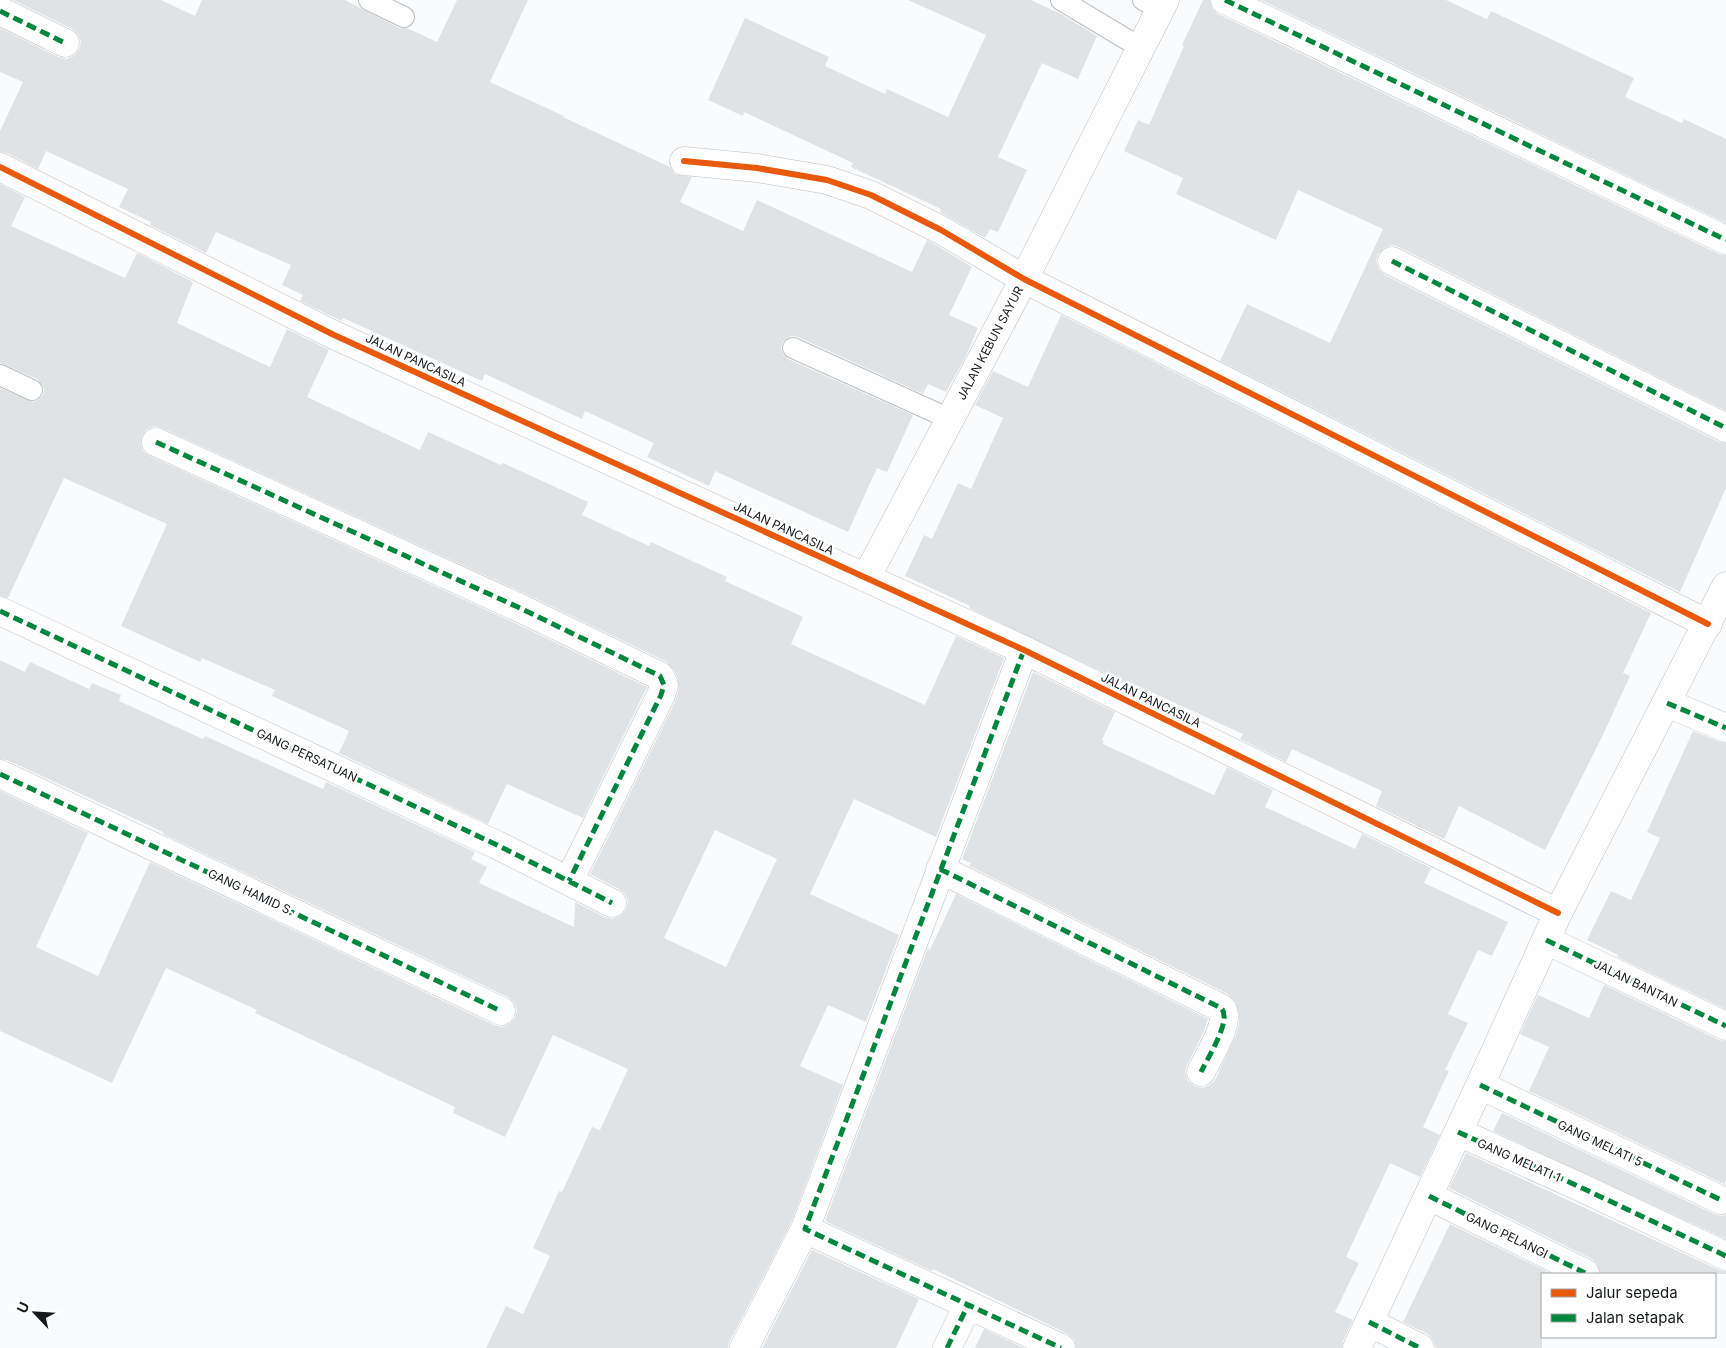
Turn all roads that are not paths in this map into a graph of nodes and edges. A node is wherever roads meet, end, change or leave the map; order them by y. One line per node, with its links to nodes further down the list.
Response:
1 (369, 0): 6 (lane)
2 (1060, 0): 8 (lane)
3 (1225, 0): 11 (street)
4 (1156, 3): 8 (street, JALAN KEBUN SAYUR)
5 (0, 11): 7 (street)
6 (404, 17)
7 (65, 44)
8 (1141, 48): 13 (street, JALAN KEBUN SAYUR)
9 (684, 161): 13 (street)
10 (0, 167): 20 (street, JALAN PANCASILA)
11 (1726, 240)
12 (1392, 261): 18 (street)
13 (1024, 279): 17 (street, JALAN KEBUN SAYUR); 23 (street)
14 (794, 348): 17 (lane)
15 (0, 375): 16 (lane)
16 (32, 390)
17 (950, 418): 20 (street, JALAN KEBUN SAYUR)
18 (1726, 428)
19 (156, 442): 29 (street)
20 (866, 578): 24 (street, JALAN PANCASILA)
21 (1726, 586): 23 (street)
22 (0, 611): 29 (street, GANG PERSATUAN)
23 (1708, 624): 25 (street)
24 (1024, 650): 28 (street); 31 (street, JALAN PANCASILA)
25 (1667, 702): 26 (street); 31 (street)
26 (1726, 728)
27 (0, 774): 33 (street, GANG HAMID S.)
28 (940, 869): 35 (street); 40 (street)
29 (569, 881): 30 (street, GANG PERSATUAN)
30 (612, 903)
31 (1558, 913): 32 (street)
32 (1546, 940): 34 (street, JALAN BANTAN); 36 (street)
33 (501, 1011)
34 (1726, 1026)
35 (1200, 1072)
36 (1480, 1085): 37 (street); 39 (street, GANG MELATI 5)
37 (1458, 1132): 38 (street); 41 (street, GANG MELATI 1)
38 (1429, 1196): 42 (street, GANG PELANGI); 44 (street)
39 (1721, 1200)
40 (805, 1229): 43 (street); 45 (street)
41 (1726, 1256)
42 (1585, 1273)
43 (968, 1305): 46 (street); 47 (street)
44 (1369, 1322): 48 (street); 49 (street)
45 (744, 1348)
46 (947, 1348)
47 (1061, 1348)
48 (1357, 1348)
49 (1420, 1348)

